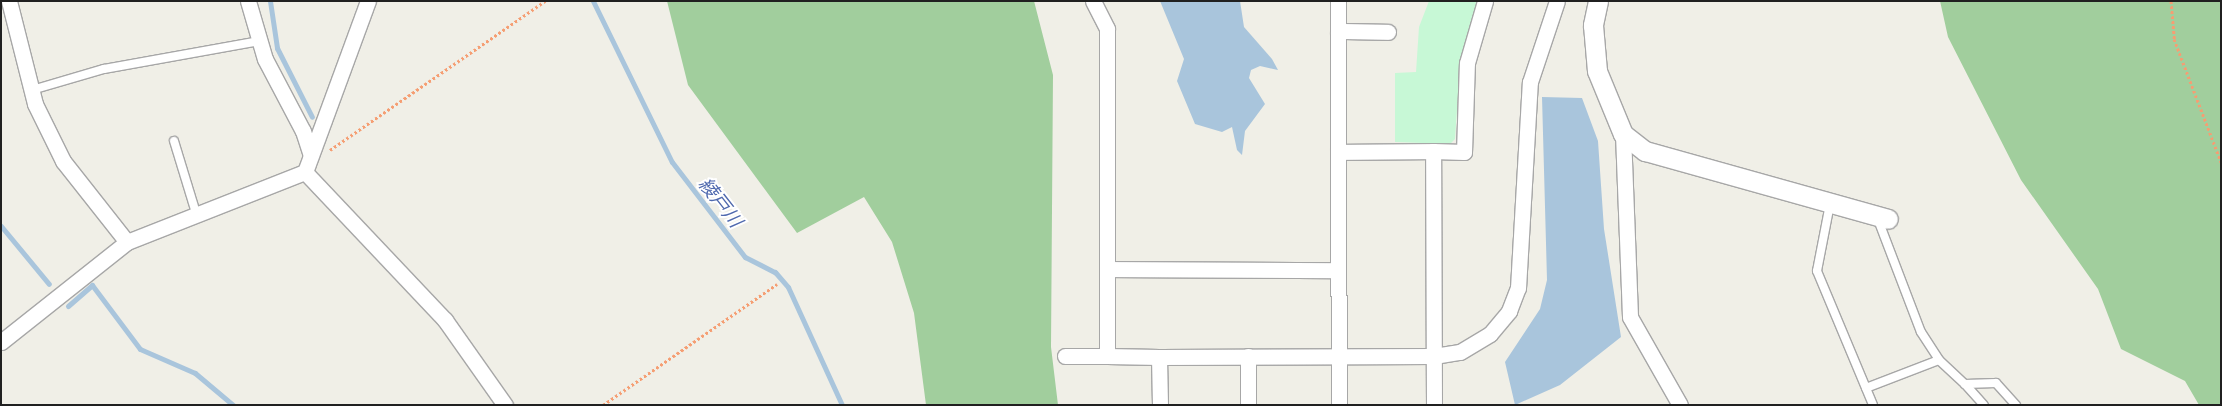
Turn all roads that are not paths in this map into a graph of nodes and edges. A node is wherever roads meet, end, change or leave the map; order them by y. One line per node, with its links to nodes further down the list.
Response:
1 (9, 1): 12 (street)
2 (248, 1): 11 (street)
3 (368, 1): 17 (street)
4 (1093, 1): 23 (street)
5 (1338, 1): 9 (street)
6 (1485, 1): 15 (street)
7 (1558, 1): 31 (street)
8 (1598, 1): 13 (street)
9 (1338, 31): 10 (street); 16 (street)
10 (1388, 32)
11 (258, 41): 12 (lane); 17 (street)
12 (32, 90): 22 (street)
13 (1623, 134): 19 (street); 40 (street)
14 (174, 141): 20 (lane)
15 (1432, 151): 16 (street); 31 (street)
16 (1338, 152): 24 (street)
17 (311, 155): 18 (street)
18 (306, 172): 20 (street); 35 (street)
19 (1830, 204): 21 (street); 34 (lane)
20 (196, 213): 22 (street)
21 (1882, 218): 32 (lane)
22 (128, 242): 25 (street)
23 (1108, 270): 24 (street); 27 (street)
24 (1337, 270): 30 (street)
25 (1, 342)
26 (1064, 356): 27 (street)
27 (1107, 356): 28 (street)
28 (1160, 356): 29 (street); 36 (street)
29 (1248, 356): 30 (street); 37 (street)
30 (1339, 356): 31 (street); 38 (street)
31 (1434, 356): 39 (street)
32 (1939, 360): 33 (lane); 34 (lane)
33 (1965, 384): 42 (lane); 43 (lane)
34 (1866, 388): 41 (lane)
35 (505, 405)
36 (1160, 405)
37 (1248, 405)
38 (1339, 405)
39 (1434, 405)
40 (1680, 405)
41 (1872, 405)
42 (1984, 405)
43 (2016, 405)

